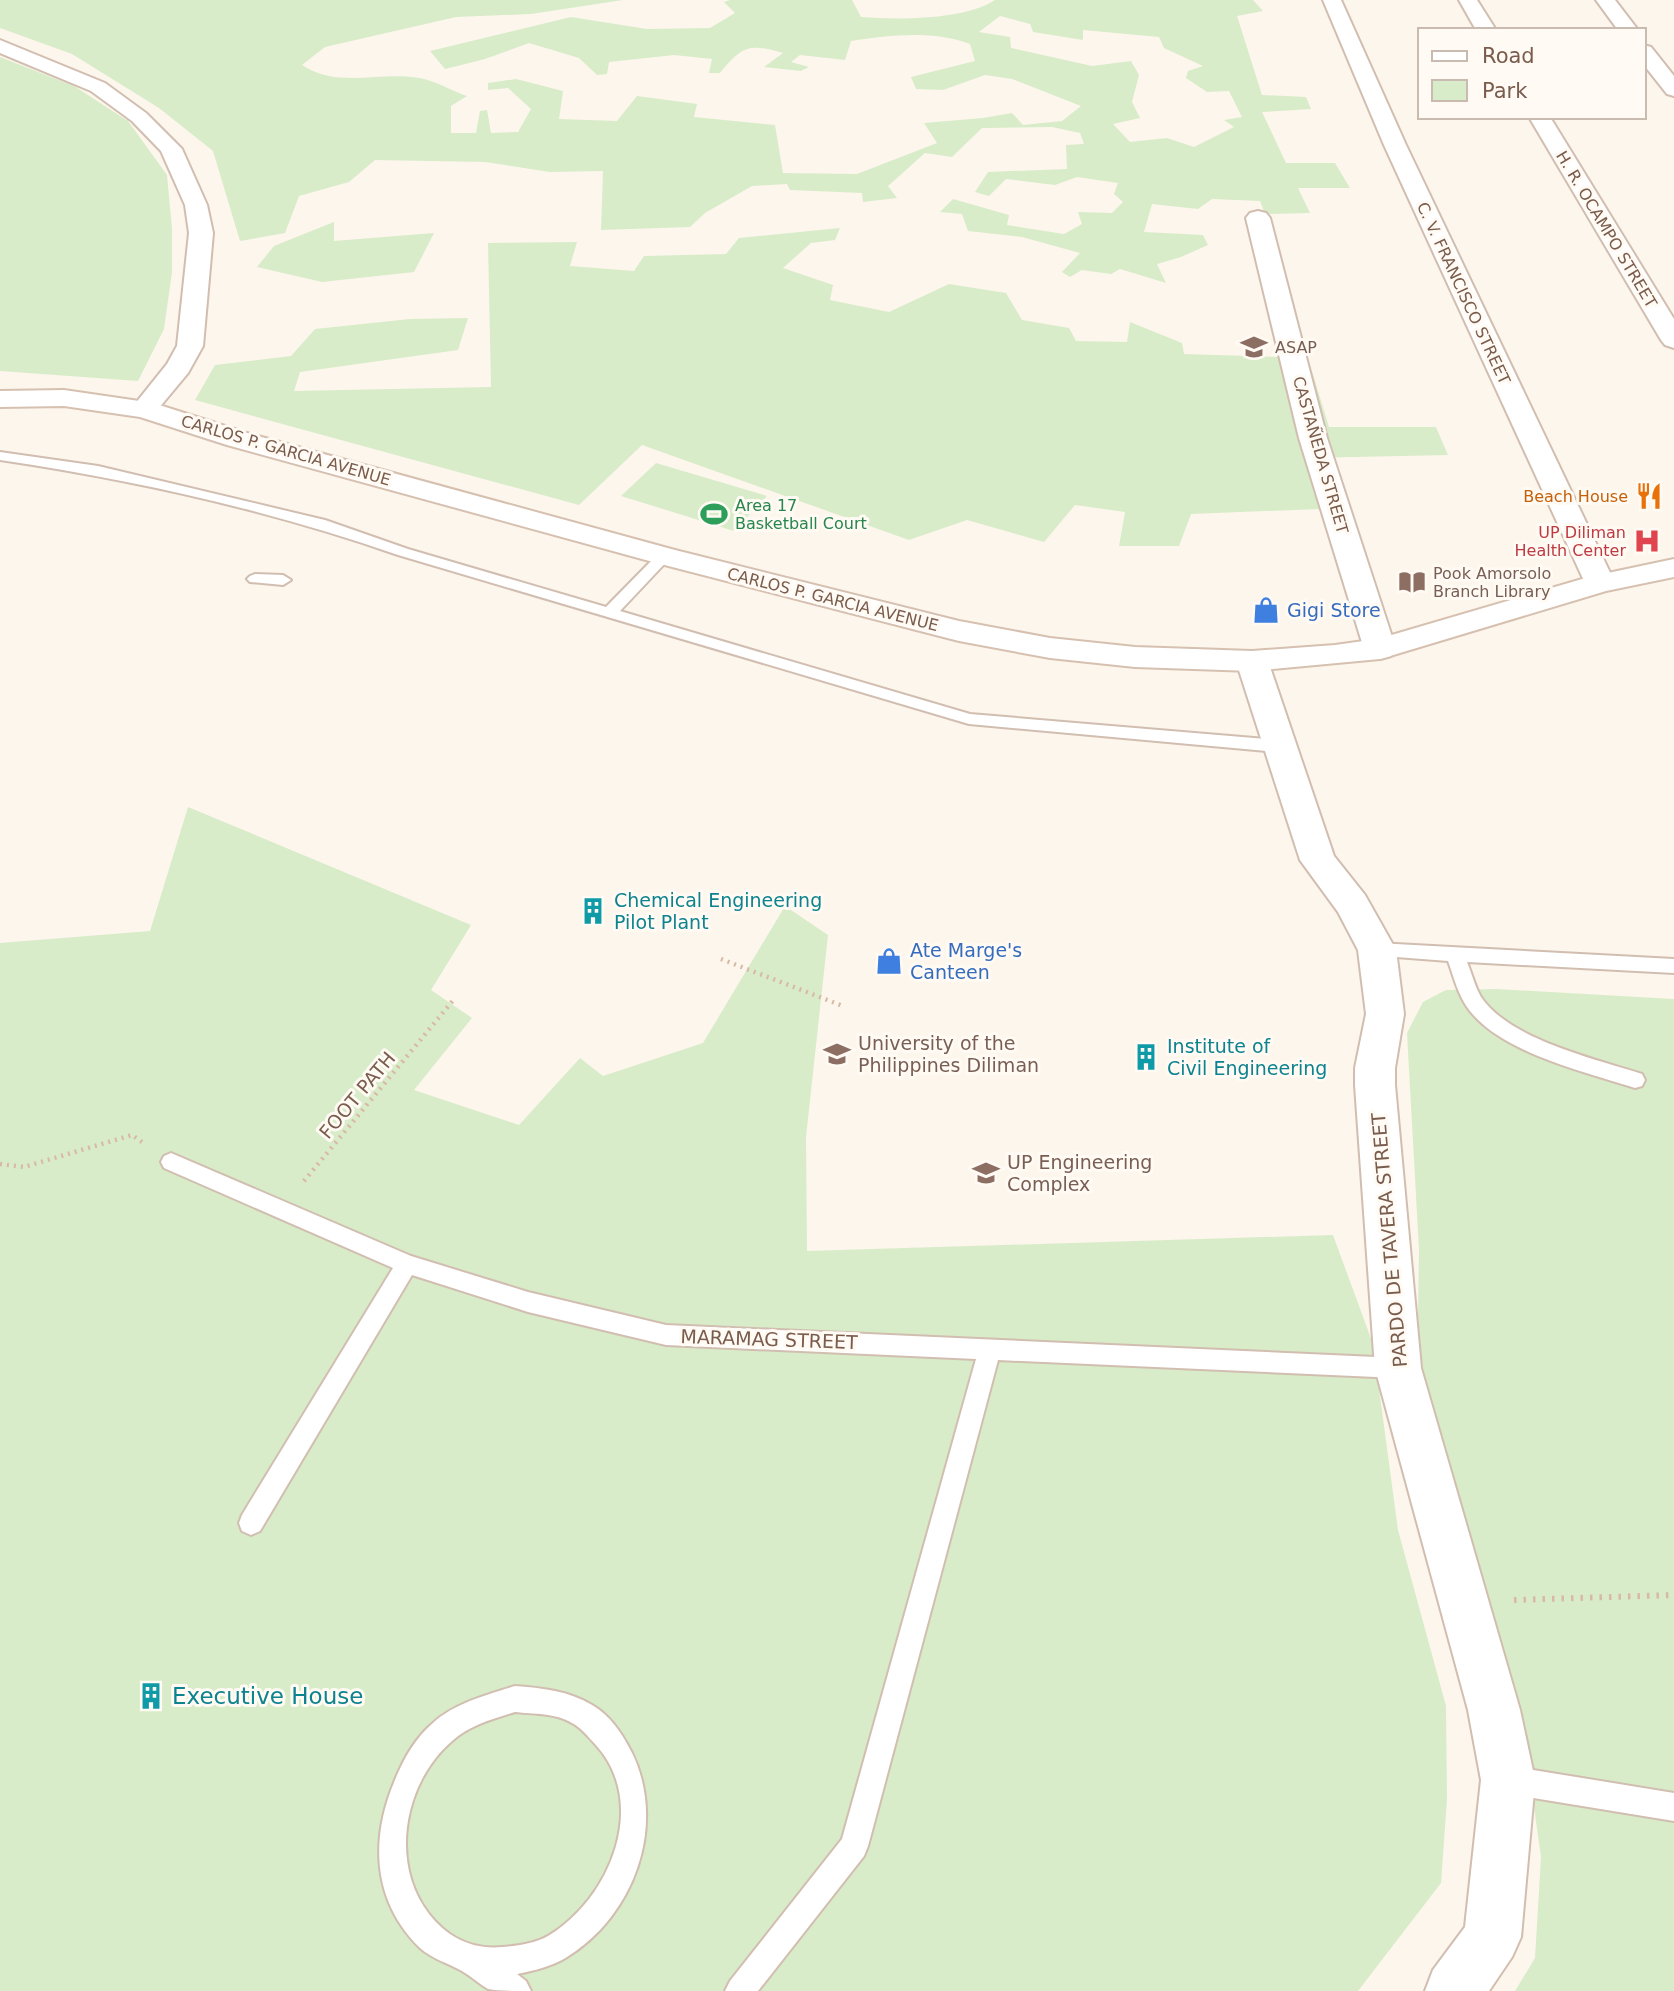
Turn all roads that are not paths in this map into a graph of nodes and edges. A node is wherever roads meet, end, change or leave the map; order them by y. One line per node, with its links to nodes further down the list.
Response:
1 (1332, 0): 19 (street, C. V. FRANCISCO STREET)
2 (1468, 0): 4 (street)
3 (1605, 0): 5 (street)
4 (1485, 28)
5 (1626, 28)
6 (0, 46): 13 (street)
7 (1646, 54): 8 (street)
8 (1674, 90)
9 (1540, 119): 11 (street, H. R. OCAMPO STREET)
10 (1258, 218): 21 (street, CASTAÑEDA STREET)
11 (1674, 340)
12 (0, 399): 13 (street, CARLOS P. GARCIA AVENUE)
13 (144, 410): 15 (street, CARLOS P. GARCIA AVENUE)
14 (0, 456): 20 (lane)
15 (664, 556): 20 (lane); 22 (street, CARLOS P. GARCIA AVENUE)
16 (1674, 568): 19 (street, CARLOS P. GARCIA AVENUE)
17 (255, 579): 18 (lane)
18 (283, 580)
19 (1600, 583): 21 (street, CARLOS P. GARCIA AVENUE)
20 (609, 613): 23 (lane)
21 (1380, 649): 22 (street, CARLOS P. GARCIA AVENUE)
22 (1252, 661): 23 (street, PARDO DE TAVERA STREET)
23 (1278, 747): 24 (street, PARDO DE TAVERA STREET)
24 (1377, 950): 25 (lane); 31 (street, PARDO DE TAVERA STREET)
25 (1455, 955): 26 (lane); 27 (lane)
26 (1674, 966)
27 (1635, 1080)
28 (171, 1162): 29 (lane, MARAMAG STREET)
29 (407, 1264): 30 (lane, MARAMAG STREET); 32 (lane)
30 (990, 1349): 31 (lane, MARAMAG STREET); 37 (lane)
31 (1398, 1368): 33 (street, PARDO DE TAVERA STREET)
32 (251, 1523)
33 (1508, 1780): 34 (lane); 38 (street, PARDO DE TAVERA STREET)
34 (1674, 1807)
35 (470, 1959): 35 (lane); 36 (lane)
36 (516, 1991)
37 (740, 1991)
38 (1454, 1991)

